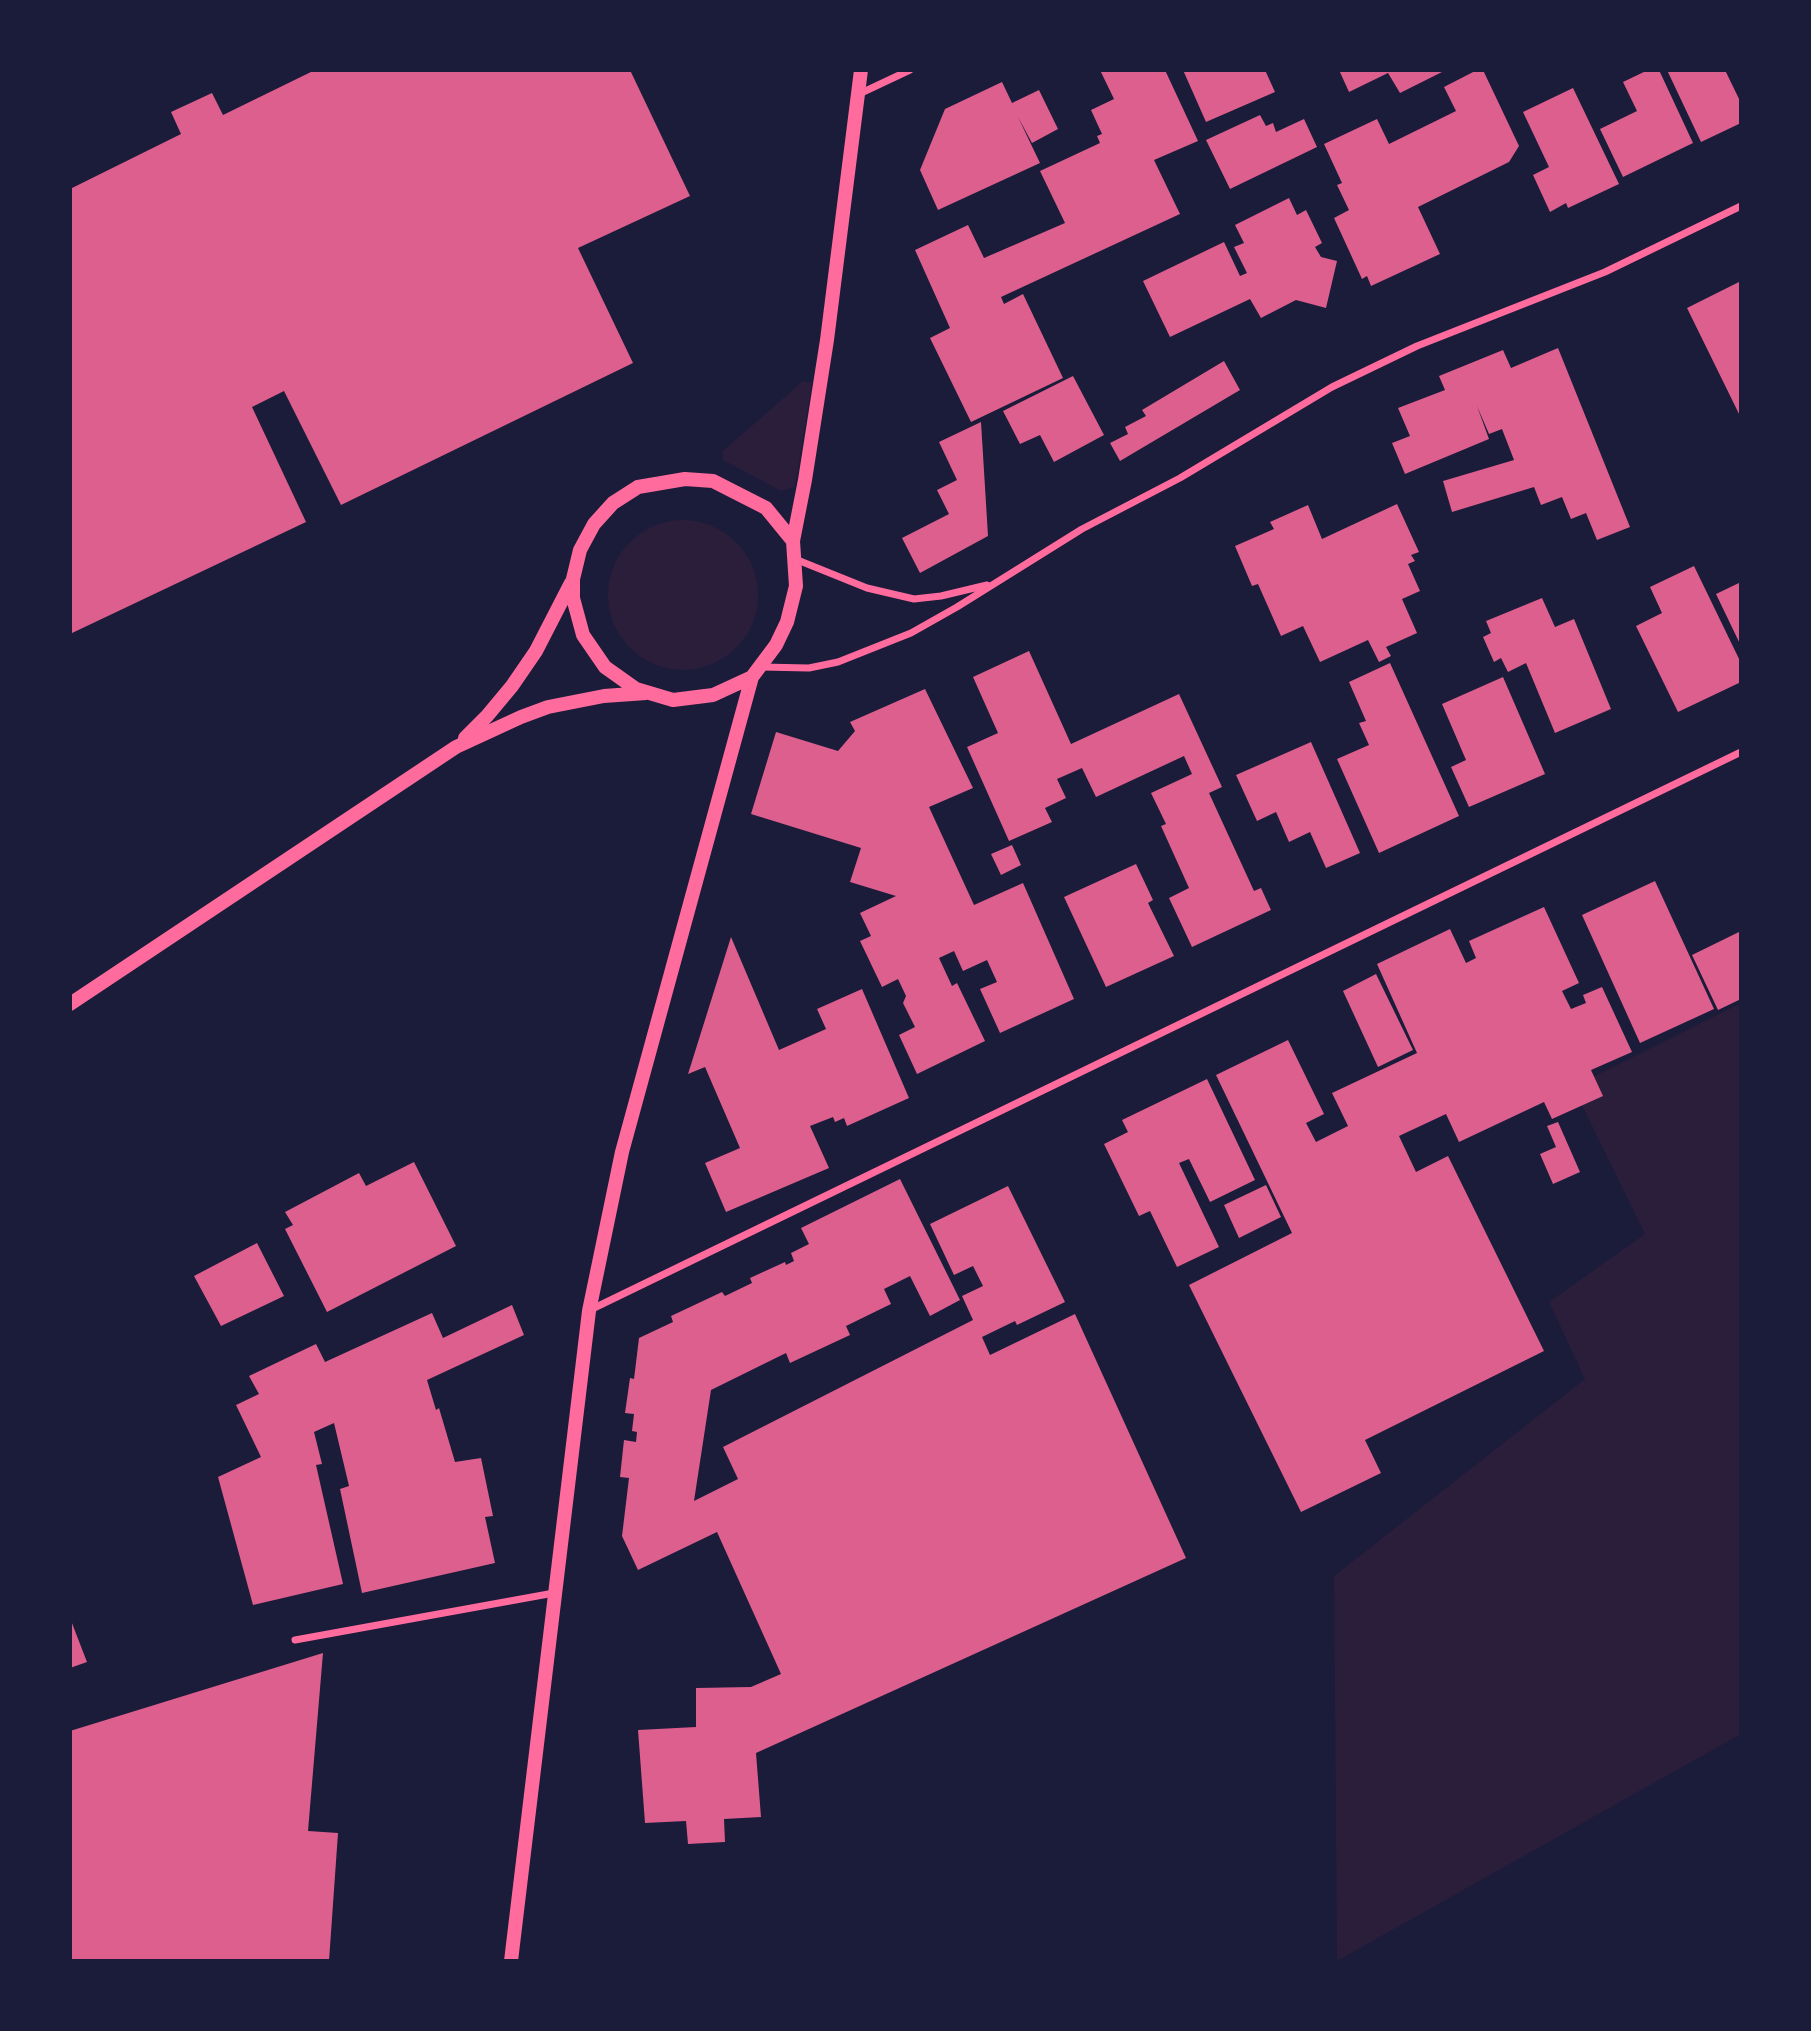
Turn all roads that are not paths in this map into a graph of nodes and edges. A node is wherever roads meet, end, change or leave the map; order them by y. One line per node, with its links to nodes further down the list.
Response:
1 (861, 70): 3 (main road)
2 (910, 70): 3 (street)
3 (858, 95): 5 (main road)
4 (1741, 206): 8 (street)
5 (793, 541): 6 (main road); 7 (main road)
6 (795, 559): 8 (street); 9 (main road)
7 (573, 579): 10 (main road); 11 (main road)
8 (995, 583): 9 (street)
9 (757, 672): 10 (main road); 14 (main road)
10 (648, 693): 11 (main road)
11 (456, 747): 13 (main road)
12 (1741, 752): 14 (street)
13 (70, 1004)
14 (589, 1311): 15 (main road)
15 (554, 1593): 16 (street); 17 (main road)
16 (295, 1640)
17 (511, 1961)

